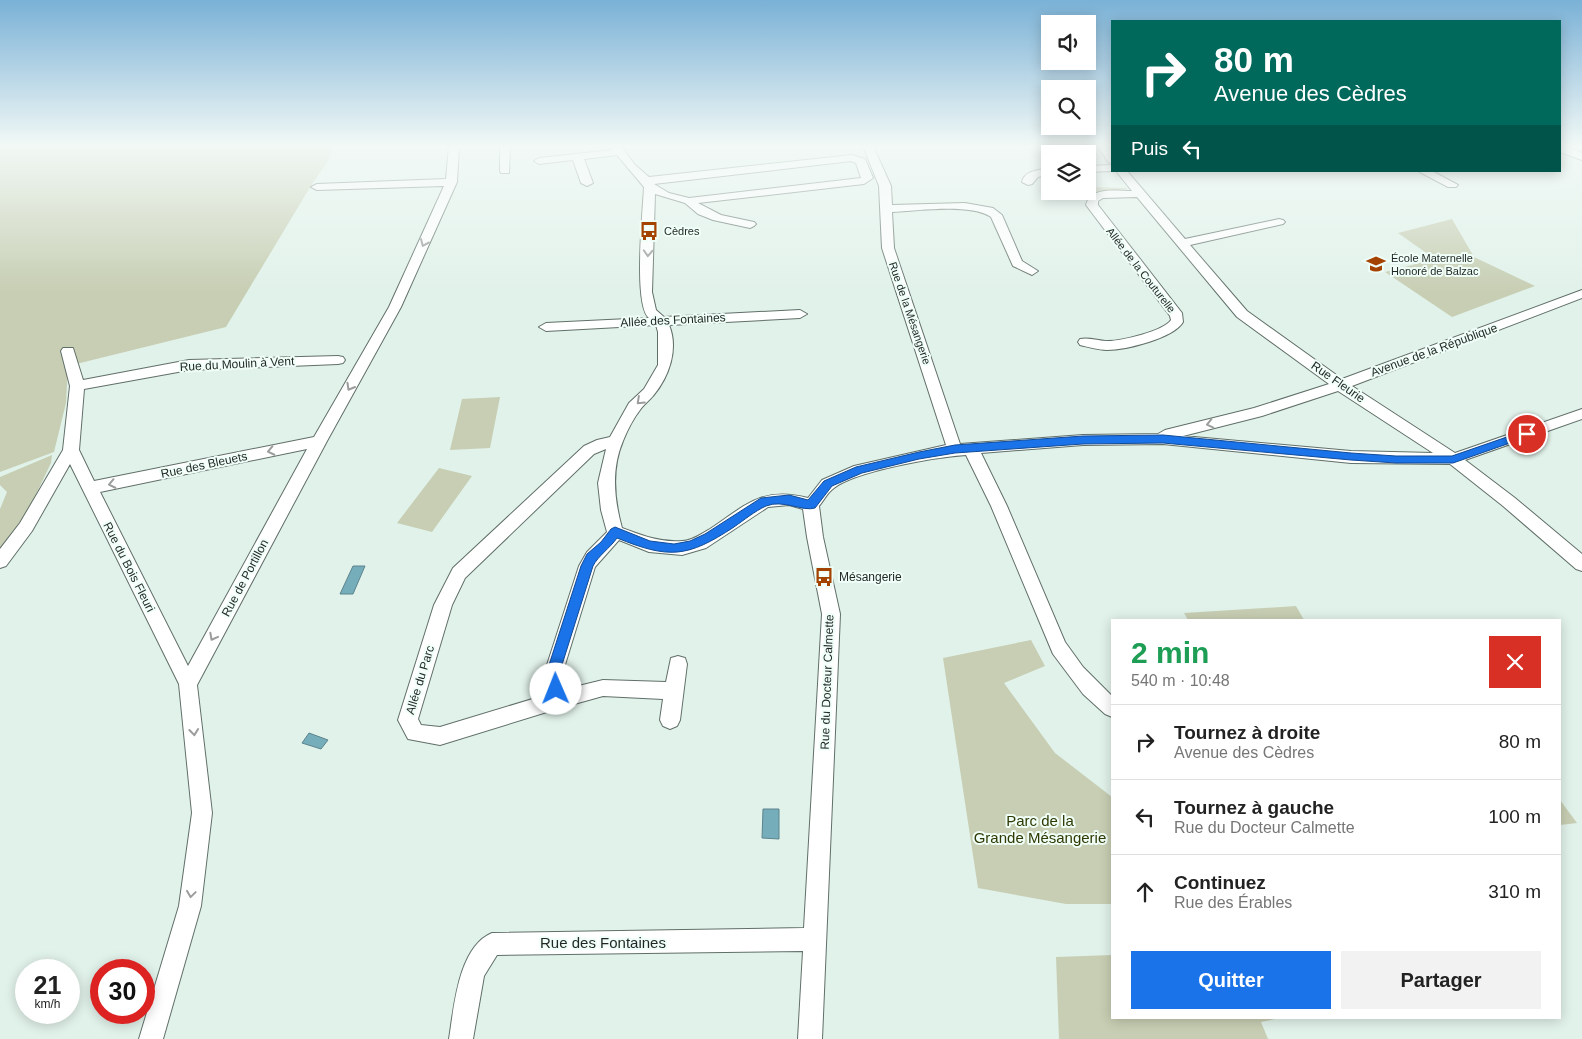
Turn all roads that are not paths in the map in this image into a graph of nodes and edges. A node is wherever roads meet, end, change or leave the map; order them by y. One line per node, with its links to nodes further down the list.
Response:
1 (445, 194): 26 (street, Rue de Portillon, one-way to 26)
2 (648, 194): 16 (street, one-way to 16)
3 (664, 194): 8 (street)
4 (744, 194): 8 (street)
5 (886, 194): 9 (street, Rue de la Mésangerie)
6 (1120, 194): 18 (street, Allée de la Couturelle)
7 (1138, 194): 12 (street, Rue Fleurie)
8 (689, 201): 11 (street)
9 (886, 210): 13 (street); 29 (street, Rue de la Mésangerie)
10 (1279, 222): 12 (street)
11 (750, 224)
12 (1182, 244): 21 (street, Rue Fleurie)
13 (1032, 271)
14 (1582, 294): 21 (street, Avenue de la République)
15 (800, 314): 16 (street, Allée des Fontaines)
16 (660, 320): 17 (street, Allée des Fontaines); 27 (street, one-way to 27)
17 (546, 326)
18 (1085, 342)
19 (68, 351): 22 (street)
20 (338, 360): 22 (street, Rue du Moulin à Vent)
21 (1340, 384): 23 (street, Avenue de la République); 31 (street, Rue Fleurie)
22 (77, 386): 30 (street)
23 (1257, 412): 25 (street, Avenue de la République, one-way to 25); 28 (street, Avenue de la République)
24 (1582, 414): 31 (street)
25 (1163, 439): 28 (street); 29 (street)
26 (319, 441): 32 (street, Rue des Bleuets, one-way to 32); 38 (street, Rue de Portillon, one-way to 38)
27 (615, 442): 34 (street); 40 (street, Allée du Parc)
28 (1212, 443): 31 (street)
29 (963, 448): 33 (street); 41 (street, Rue de la Mésangerie)
30 (71, 450): 32 (street, Rue du Bois Fleuri); 35 (street)
31 (1453, 459): 36 (street, Rue Fleurie)
32 (90, 488): 38 (street, Rue du Bois Fleuri)
33 (811, 505): 34 (street); 43 (street, Rue du Docteur Calmette)
34 (615, 532): 40 (street)
35 (0, 561)
36 (1582, 564)
37 (678, 664): 39 (street)
38 (188, 684): 44 (street, one-way to 44)
39 (673, 691): 40 (street, Allée du Parc); 42 (street)
40 (560, 699)
41 (1111, 707)
42 (670, 720)
43 (816, 939): 45 (street, Rue des Fontaines); 46 (street, Rue du Docteur Calmette)
44 (151, 1039)
45 (461, 1039)
46 (810, 1039)

